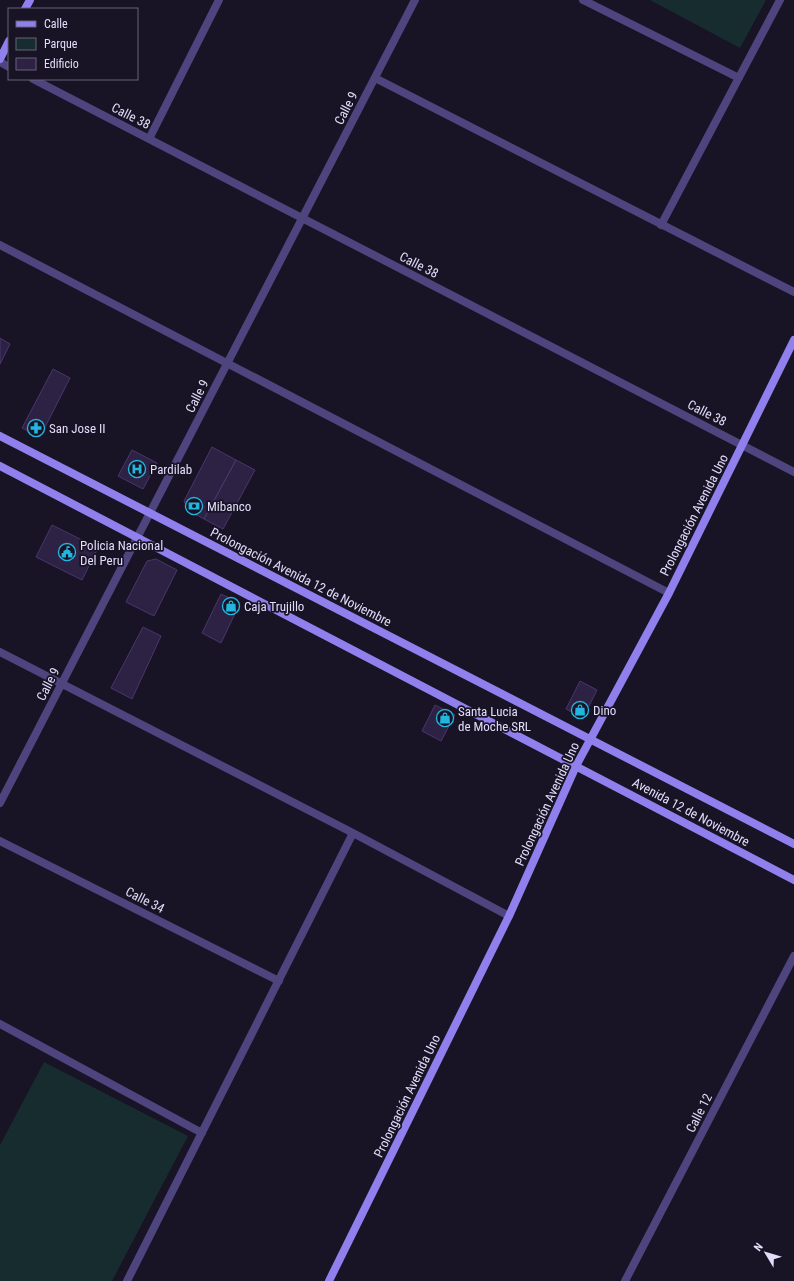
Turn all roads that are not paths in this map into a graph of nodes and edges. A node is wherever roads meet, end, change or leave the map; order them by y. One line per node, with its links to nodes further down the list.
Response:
1 (219, 0): 10 (street)
2 (415, 0): 7 (street, Calle 9)
3 (584, 0): 8 (street)
4 (780, 0): 8 (street)
5 (8, 43): 6 (main road)
6 (0, 59)
7 (375, 78): 11 (street, Calle 9); 12 (street)
8 (739, 78): 12 (street)
9 (35, 80): 10 (street, Calle 38)
10 (149, 139): 11 (street, Calle 38)
11 (303, 218): 16 (street, Calle 9); 18 (street, Calle 38)
12 (661, 224): 14 (street)
13 (0, 245): 16 (street)
14 (794, 292)
15 (794, 340): 18 (main road, Prolongación Avenida Uno)
16 (227, 364): 21 (street, Calle 9); 23 (street)
17 (0, 436): 21 (main road, Prolongación Avenida 12 de Noviembre)
18 (743, 445): 20 (street, Calle 38); 23 (main road, Prolongación Avenida Uno)
19 (0, 466): 22 (main road)
20 (794, 472)
21 (150, 513): 22 (street, Calle 9); 26 (main road, Prolongación Avenida 12 de Noviembre)
22 (138, 537): 25 (street, Calle 9); 27 (main road)
23 (669, 593): 26 (main road, Prolongación Avenida Uno)
24 (0, 652): 25 (street)
25 (62, 683): 28 (street, Calle 9); 29 (street)
26 (590, 740): 27 (main road, Prolongación Avenida Uno); 31 (main road, Avenida 12 de Noviembre)
27 (576, 766): 32 (main road, Avenida 12 de Noviembre); 33 (main road, Prolongación Avenida Uno)
28 (0, 804)
29 (353, 833): 33 (street); 35 (street)
30 (0, 841): 35 (street, Calle 34)
31 (794, 844)
32 (794, 880)
33 (510, 916): 39 (main road, Prolongación Avenida Uno)
34 (794, 956): 40 (street, Calle 12)
35 (279, 981): 37 (street)
36 (0, 1024): 37 (street)
37 (202, 1133): 38 (street)
38 (127, 1281)
39 (329, 1281)
40 (625, 1281)

